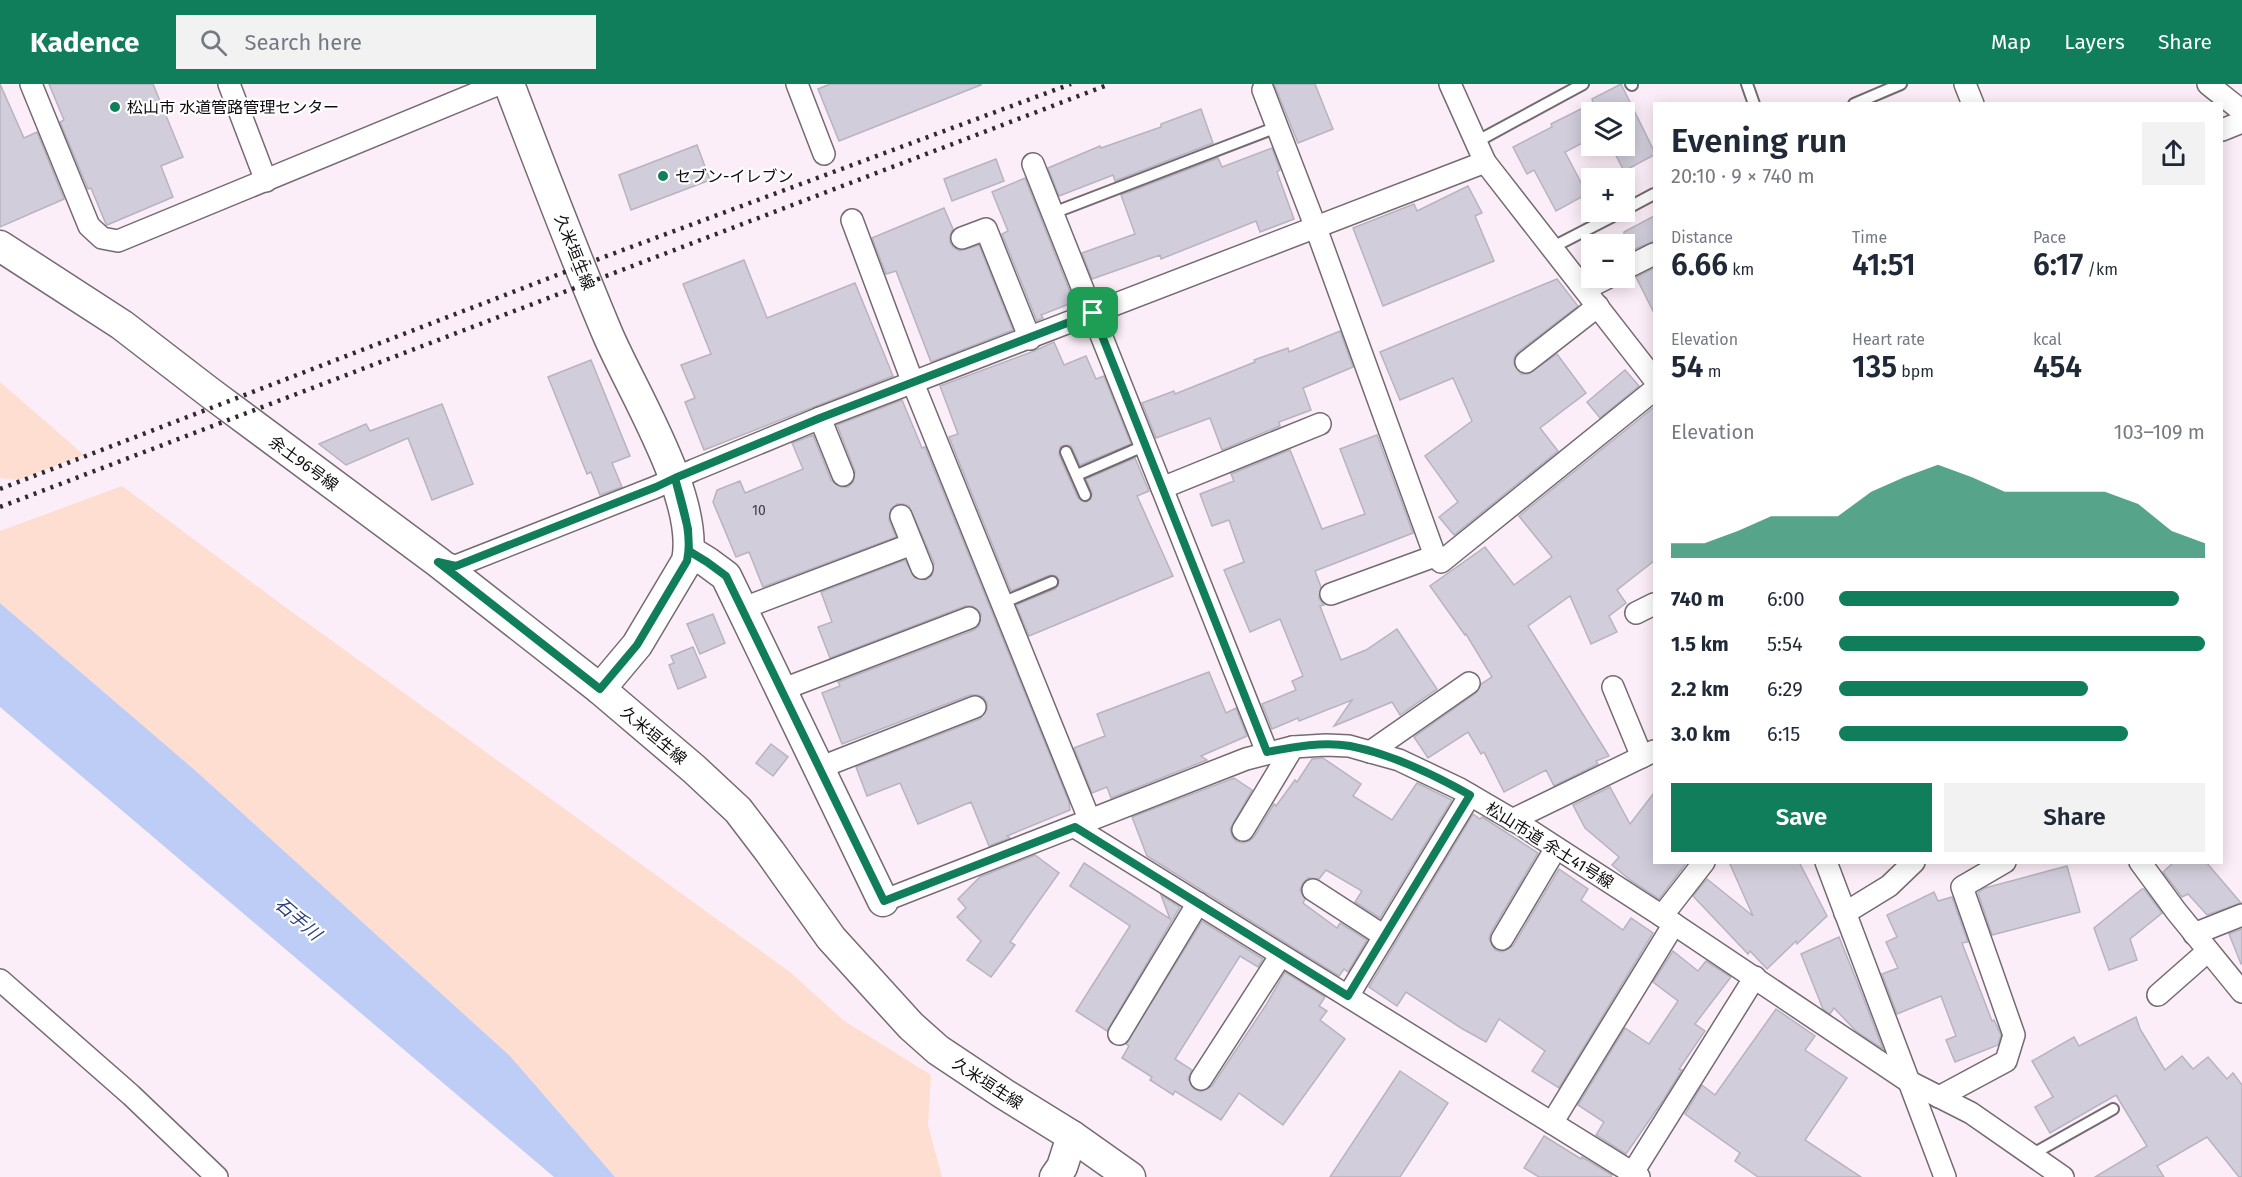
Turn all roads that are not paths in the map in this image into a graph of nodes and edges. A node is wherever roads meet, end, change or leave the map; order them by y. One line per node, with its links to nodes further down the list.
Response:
1 (31, 84): 24 (street)
2 (228, 84): 24 (street)
3 (499, 84): 24 (street)
4 (509, 84): 50 (main road, 久米垣生線)
5 (797, 84): 21 (street)
6 (1450, 84): 20 (street)
7 (1583, 84): 20 (lane)
8 (1747, 84): 13 (lane)
9 (1901, 84): 14 (lane)
10 (1965, 84): 15 (street)
11 (2208, 84): 16 (street)
12 (1263, 90): 18 (street)
13 (1753, 102)
14 (1859, 102)
15 (1972, 102)
16 (2242, 111)
17 (2242, 122): 19 (street)
18 (1277, 127): 27 (lane); 30 (street)
19 (2223, 130)
20 (1476, 142): 22 (street)
21 (824, 154)
22 (1485, 162): 30 (street); 33 (street)
23 (1033, 164): 27 (street)
24 (266, 181)
25 (1653, 195): 26 (lane)
26 (1635, 204)
27 (1053, 213): 38 (street)
28 (852, 220): 42 (street)
29 (1602, 222): 33 (lane)
30 (1316, 228): 38 (street); 56 (street)
31 (963, 238): 39 (street)
32 (0, 246): 57 (main road, 余土96号線)
33 (1551, 248): 36 (street)
34 (1653, 254): 35 (street)
35 (1635, 264)
36 (1585, 289): 37 (street)
37 (1598, 306): 40 (street); 41 (street)
38 (1093, 313): 39 (street); 46 (street)
39 (1030, 339): 42 (street)
40 (1526, 362)
41 (1653, 378)
42 (913, 383): 44 (street); 61 (street)
43 (1653, 391): 56 (street)
44 (820, 418): 48 (street); 50 (street)
45 (1320, 424): 51 (street)
46 (1146, 445): 49 (lane); 51 (street)
47 (1066, 452): 49 (lane)
48 (843, 475)
49 (1077, 475): 52 (lane)
50 (675, 478): 55 (main road, 久米垣生線); 57 (street)
51 (1162, 488): 70 (street)
52 (1085, 495)
53 (901, 516): 54 (street)
54 (912, 543): 58 (street); 62 (street)
55 (689, 551): 62 (main road); 66 (main road, 久米垣生線)
56 (1435, 556): 60 (street)
57 (438, 562): 66 (main road, 余土96号線)
58 (922, 568)
59 (1052, 582): 61 (lane)
60 (1331, 594)
61 (1002, 603): 76 (street)
62 (741, 609): 67 (main road)
63 (969, 618): 67 (street)
64 (1469, 683): 71 (street)
65 (1613, 687): 72 (street)
66 (600, 689): 106 (main road, 久米垣生線)
67 (781, 690): 73 (main road)
68 (975, 707): 73 (street)
69 (1293, 747): 70 (street, 松山市道 余土41号線); 71 (street, 松山市道 余土41号線); 77 (street)
70 (1267, 752): 76 (street, 松山市道 余土41号線)
71 (1370, 752): 74 (street, 松山市道 余土41号線)
72 (1648, 754): 75 (street)
73 (819, 768): 85 (main road)
74 (1470, 795): 75 (street, 松山市道 余土41号線); 91 (street)
75 (1512, 820): 78 (street, 松山市道 余土41号線)
76 (1083, 824): 85 (street, 松山市道 余土41号線); 86 (street)
77 (1243, 830)
78 (1556, 848): 89 (street, 松山市道 余土41号線); 92 (street)
79 (1703, 864): 89 (street)
80 (1827, 864): 87 (street)
81 (1912, 864): 87 (street)
82 (2001, 864): 103 (street)
83 (2142, 864): 90 (street)
84 (1313, 890): 91 (street)
85 (884, 901)
86 (1198, 903): 94 (street); 100 (street)
87 (1845, 913): 102 (street)
88 (2242, 915): 90 (street)
89 (1668, 920): 95 (street, 松山市道 余土41号線); 105 (street)
90 (2194, 934): 93 (street)
91 (1384, 936): 99 (street)
92 (1502, 939)
93 (2208, 951): 97 (street); 98 (street)
94 (1281, 955): 99 (street); 101 (street)
95 (1755, 977): 102 (street, 松山市道 余土41号線); 108 (street)
96 (0, 980): 109 (street)
97 (2242, 992)
98 (2158, 995)
99 (1348, 996): 105 (street)
100 (1119, 1034)
101 (1202, 1078)
102 (1908, 1081): 103 (street, 松山市道 余土41号線); 112 (street)
103 (1939, 1096): 107 (street, 松山市道 余土41号線)
104 (2113, 1109): 107 (lane)
105 (1552, 1123): 108 (street)
106 (1072, 1136): 110 (main road); 111 (main road, 久米垣生線)
107 (2031, 1155): 113 (street, 松山市道 余土41号線)
108 (1634, 1176)
109 (217, 1177)
110 (1055, 1177)
111 (1130, 1177)
112 (1945, 1177)
113 (2063, 1177)

